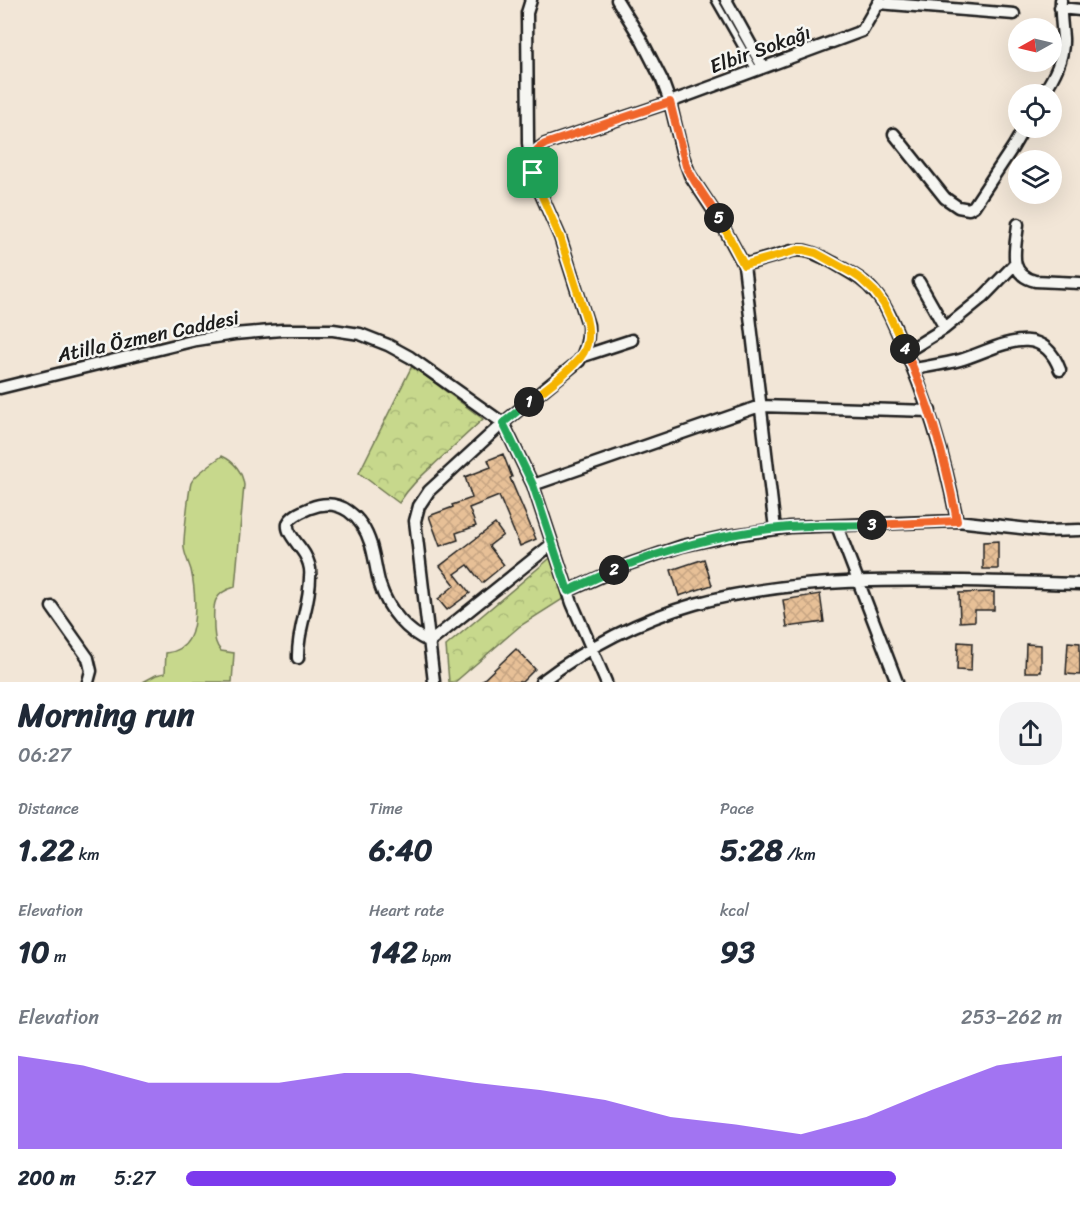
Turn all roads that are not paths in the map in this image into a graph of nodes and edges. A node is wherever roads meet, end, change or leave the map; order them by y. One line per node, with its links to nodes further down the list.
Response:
1 (531, 0): 15 (street)
2 (617, 0): 12 (street)
3 (715, 0): 10 (lane)
4 (726, 0): 10 (street)
5 (879, 2): 7 (street); 10 (street, Elbir Sokağı)
6 (1061, 4): 8 (street); 11 (street)
7 (969, 5): 9 (street)
8 (1080, 10)
9 (1014, 14)
10 (759, 68): 12 (street, Elbir Sokağı)
11 (1049, 84)
12 (670, 102): 15 (street, Elbir Sokağı); 17 (street)
13 (894, 134): 14 (street)
14 (1018, 138)
15 (531, 163): 24 (street)
16 (1018, 224): 18 (street)
17 (744, 265): 23 (street); 28 (street)
18 (1014, 265): 20 (street); 21 (street)
19 (919, 282): 21 (street)
20 (1080, 283)
21 (945, 328): 23 (street)
22 (632, 340): 24 (street)
23 (906, 352): 25 (street)
24 (582, 356): 30 (street)
25 (914, 369): 26 (street); 29 (street)
26 (1059, 370)
27 (0, 388): 30 (street, Atilla Özmen Caddesi)
28 (760, 406): 29 (street); 31 (street); 34 (street)
29 (930, 411): 32 (street)
30 (503, 423): 31 (street, Atilla Özmen Caddesi); 41 (street)
31 (533, 485): 36 (street, Atilla Özmen Caddesi)
32 (957, 521): 33 (street); 35 (street)
33 (837, 526): 34 (street); 37 (street)
34 (775, 529): 39 (street)
35 (1080, 530)
36 (552, 544): 39 (street, Atilla Özmen Caddesi); 41 (street)
37 (858, 582): 38 (street); 42 (street); 48 (street)
38 (1080, 584)
39 (568, 591): 42 (street, Atilla Özmen Caddesi)
40 (52, 606): 44 (street)
41 (430, 642): 43 (street); 45 (street)
42 (591, 648): 46 (street); 47 (street, Atilla Özmen Caddesi)
43 (298, 658)
44 (87, 682)
45 (434, 682)
46 (541, 682)
47 (606, 682)
48 (897, 682)

